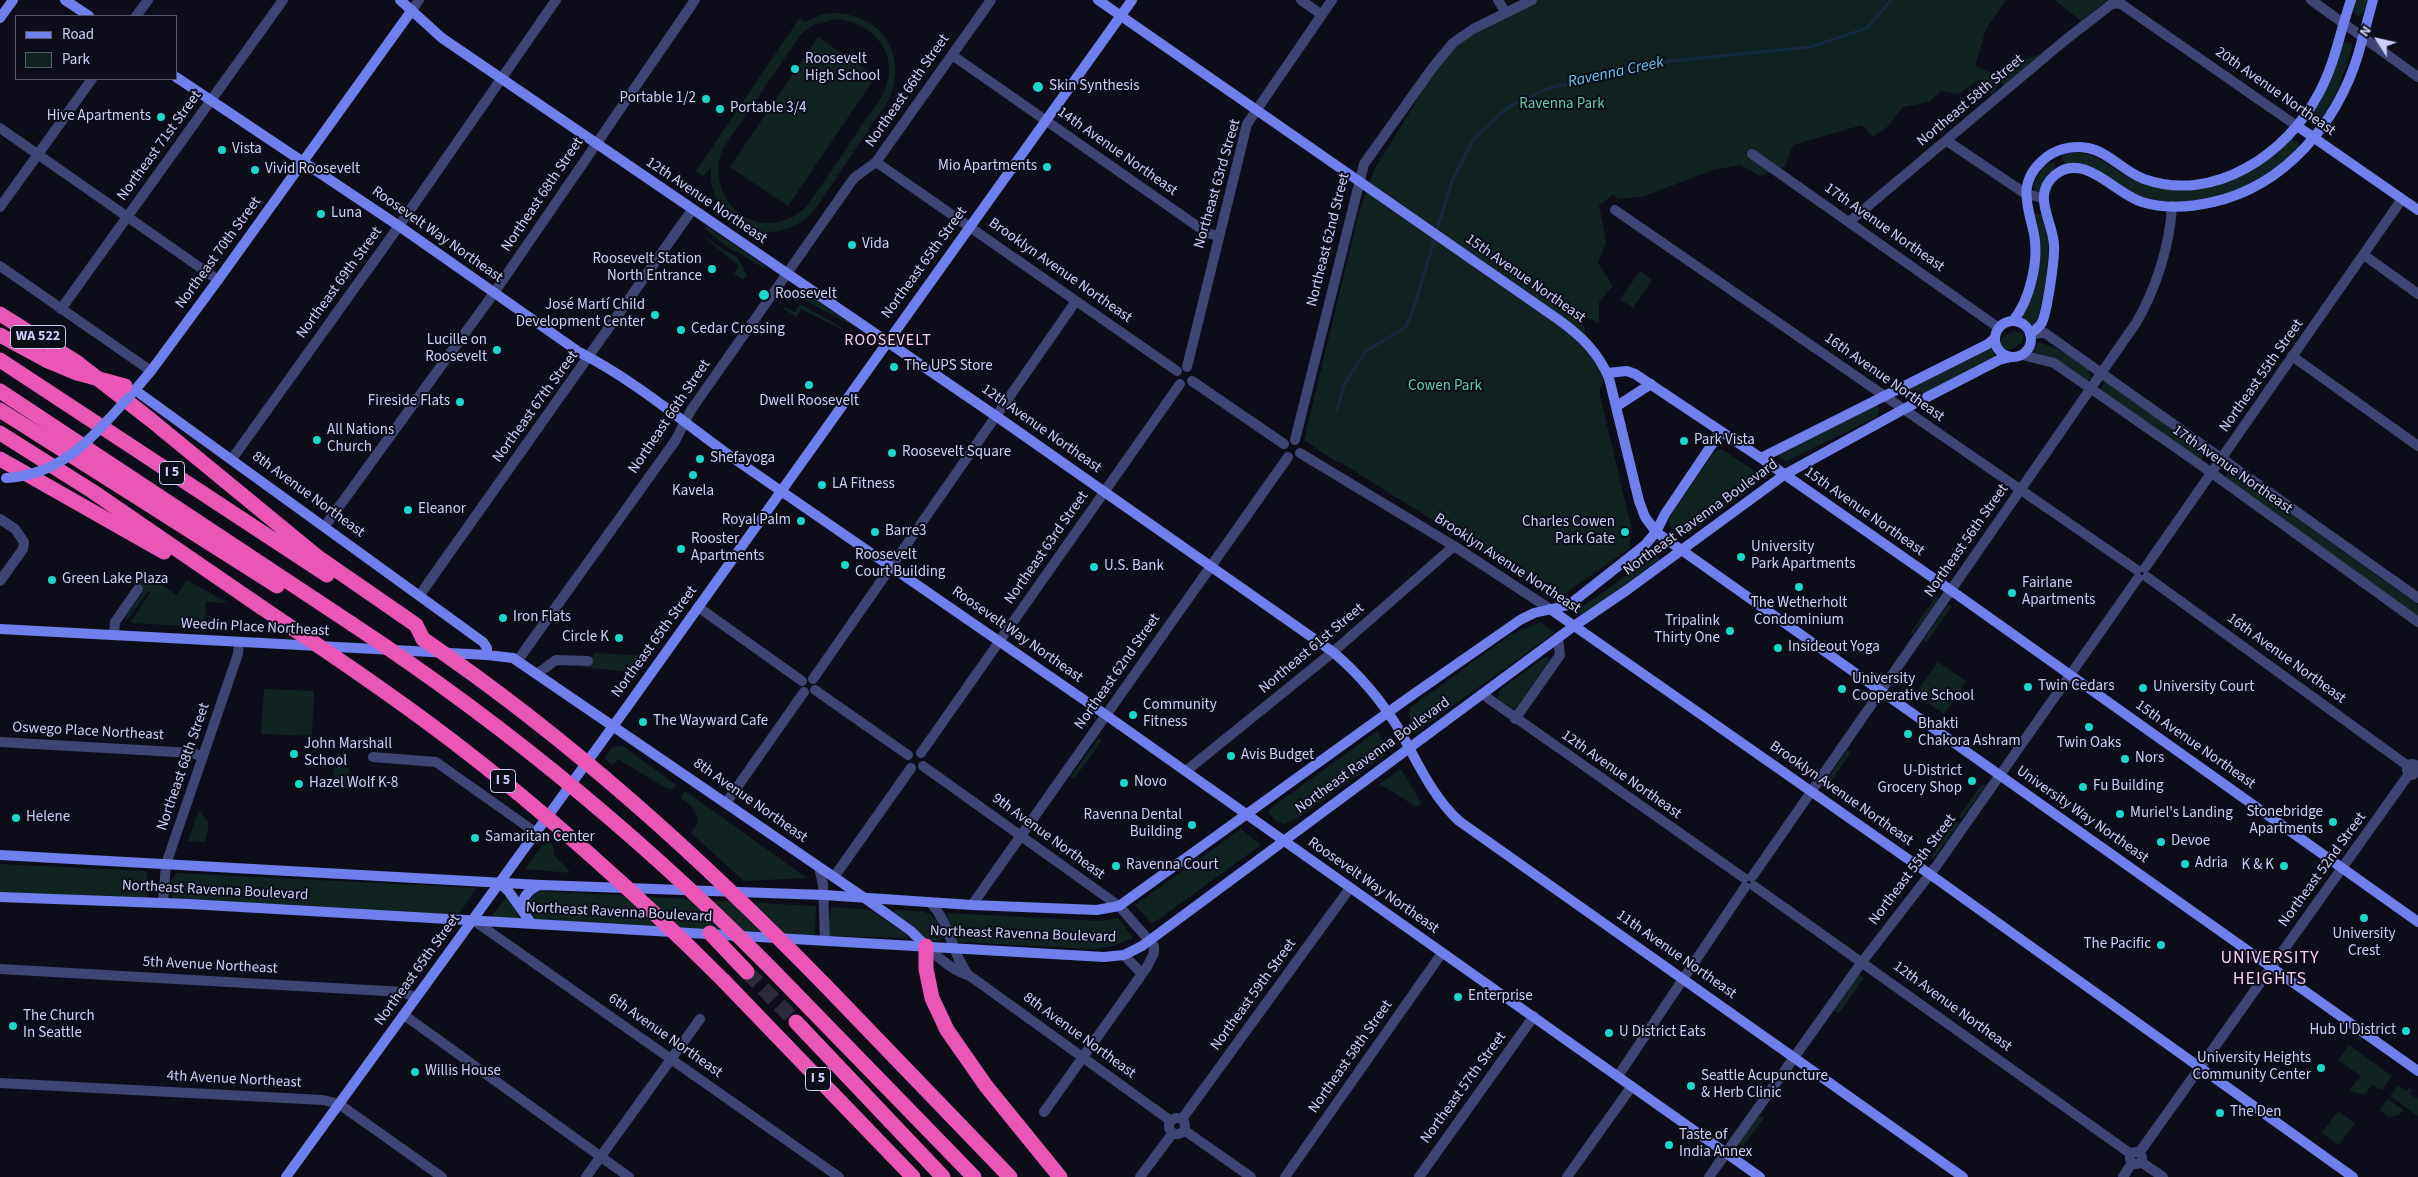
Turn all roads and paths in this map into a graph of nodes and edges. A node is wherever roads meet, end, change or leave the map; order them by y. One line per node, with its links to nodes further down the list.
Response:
1 (13, 0): 26 (main road)
2 (66, 0): 22 (main road)
3 (148, 0): 23 (street)
4 (283, 0): 34 (street, Northeast 71st Street)
5 (400, 0): 20 (main road, 12th Avenue Northeast)
6 (419, 0): 20 (street, Northeast 70th Street)
7 (556, 0): 32 (street, Northeast 69th Street)
8 (695, 0): 41 (street, Northeast 68th Street)
9 (991, 0): 29 (street, Northeast 66th Street)
10 (1098, 0): 25 (main road, 15th Avenue Northeast)
11 (1132, 0): 25 (main road, Northeast 65th Street)
12 (1300, 0): 24 (street)
13 (1332, 0): 24 (street, Northeast 63rd Street)
14 (1498, 0): 21 (street)
15 (1532, 0): 21 (street, Northeast 62nd Street)
16 (2311, 0): 27 (street)
17 (2351, 0): 27 (main road)
18 (2373, 0): 28 (main road)
19 (2120, 2): 37 (street, 20th Avenue Northeast); 40 (street, Northeast 58th Street)
20 (412, 10): 32 (main road, 12th Avenue Northeast); 44 (main road, Northeast 70th Street)
21 (1506, 13): 46 (street, Northeast 62nd Street)
22 (88, 15)
23 (137, 15)
24 (1322, 15): 35 (street, Northeast 63rd Street)
25 (1121, 16): 35 (main road, 15th Avenue Northeast); 36 (main road, Northeast 65th Street)
26 (0, 18)
27 (2344, 24): 28 (street); 37 (main road)
28 (2363, 37): 30 (street); 39 (main road)
29 (952, 55): 36 (street, 14th Avenue Northeast); 45 (street, Northeast 66th Street)
30 (2418, 77)
31 (178, 78): 34 (main road, Roosevelt Way Northeast)
32 (501, 79): 41 (main road, 12th Avenue Northeast); 57 (street, Northeast 69th Street)
33 (91, 80): 42 (street)
34 (211, 101): 44 (main road, Roosevelt Way Northeast); 55 (street, Northeast 71st Street)
35 (1257, 110): 46 (main road, 15th Avenue Northeast); 59 (street, Northeast 63rd Street)
36 (1046, 121): 58 (main road, Northeast 65th Street); 59 (street, 14th Avenue Northeast)
37 (2297, 126): 39 (main road, 20th Avenue Northeast); 47 (main road)
38 (0, 128): 42 (street)
39 (2314, 138): 49 (main road, 20th Avenue Northeast); 50 (main road)
40 (1947, 141): 47 (street); 56 (street, Northeast 58th Street)
41 (595, 144): 52 (main road, 12th Avenue Northeast); 64 (street, Northeast 68th Street)
42 (38, 154): 51 (street); 55 (street)
43 (1752, 154): 56 (street, 17th Avenue Northeast)
44 (303, 162): 57 (main road, Roosevelt Way Northeast); 63 (main road, Northeast 70th Street)
45 (876, 162): 58 (street, Brooklyn Avenue Northeast); 62 (street, Northeast 66th Street)
46 (1358, 180): 82 (main road, 15th Avenue Northeast); 97 (street, Northeast 62nd Street)
47 (2026, 194): 48 (street); 69 (main road)
48 (2043, 198): 50 (main road); 70 (main road)
49 (2402, 199): 54 (main road, 20th Avenue Northeast); 60 (street, Northeast 55th Street)
50 (2172, 206): 81 (street, Northeast 56th Street)
51 (0, 207)
52 (692, 210): 62 (main road, 12th Avenue Northeast); 77 (street, Northeast 67th Street)
53 (1615, 210): 89 (street, 16th Avenue Northeast)
54 (2418, 210)
55 (128, 216): 63 (street); 67 (street, Northeast 71st Street)
56 (1849, 222): 71 (street, 17th Avenue Northeast)
57 (399, 226): 64 (main road, Roosevelt Way Northeast); 104 (street, Northeast 69th Street)
58 (970, 226): 66 (street, Brooklyn Avenue Northeast); 74 (main road, Northeast 65th Street)
59 (1218, 236): 79 (street, Northeast 63rd Street)
60 (2364, 255): 65 (street); 76 (street, Northeast 55th Street)
61 (0, 266): 67 (street)
62 (787, 274): 74 (main road, 12th Avenue Northeast); 94 (street, Northeast 66th Street)
63 (218, 280): 80 (main road, Northeast 70th Street)
64 (494, 293): 77 (main road, Roosevelt Way Northeast); 113 (street, Northeast 68th Street)
65 (2418, 294)
66 (1076, 301): 79 (street, Brooklyn Avenue Northeast); 93 (street)
67 (61, 309): 80 (street)
68 (0, 314): 88 (highway, WA 522)
69 (2013, 321): 71 (main road); 72 (main road)
70 (2044, 328): 72 (main road); 81 (street, 17th Avenue Northeast)
71 (1997, 333): 75 (main road); 89 (main road, Northeast Ravenna Boulevard)
72 (2030, 334): 75 (main road)
73 (0, 335): 88 (highway, bridge)
74 (887, 342): 93 (main road, 12th Avenue Northeast); 110 (main road, Northeast 65th Street)
75 (2017, 356): 86 (street, 17th Avenue Northeast); 91 (main road, Northeast Ravenna Boulevard)
76 (2292, 356): 99 (street); 103 (street, Northeast 55th Street)
77 (590, 358): 94 (main road, Roosevelt Way Northeast); 124 (street, Northeast 67th Street)
78 (0, 360): 126 (highway, I 5)
79 (1182, 369): 83 (street); 84 (street)
80 (151, 371): 88 (main road, Northeast 70th Street)
81 (2102, 372): 86 (street, Northeast 56th Street); 103 (street, 17th Avenue Northeast)
82 (1607, 373): 85 (main road, 15th Avenue Northeast); 90 (main road)
83 (1192, 381): 84 (street); 98 (street)
84 (1180, 384): 111 (street, Northeast 63rd Street)
85 (1651, 384): 90 (main road); 95 (main road, 15th Avenue Northeast)
86 (2090, 389): 106 (street, 17th Avenue Northeast); 109 (street, Northeast 56th Street)
87 (0, 391): 130 (highway)
88 (128, 393): 104 (main road, 8th Avenue Northeast); 108 (main road, Northeast 70th Street, bridge); 126 (highway)
89 (1883, 396): 91 (street, 16th Avenue Northeast); 102 (main road, Northeast Ravenna Boulevard)
90 (1617, 406): 114 (main road)
91 (1904, 409): 107 (main road, Northeast Ravenna Boulevard); 109 (street, 16th Avenue Northeast)
92 (0, 410): 130 (highway)
93 (996, 416): 111 (main road, 12th Avenue Northeast); 118 (street)
94 (685, 422): 110 (main road, Roosevelt Way Northeast); 141 (street, Northeast 66th Street)
95 (1721, 431): 102 (main road, 15th Avenue Northeast); 114 (main road, Northeast Ravenna Boulevard)
96 (0, 432): 123 (highway, I 5)
97 (1295, 440): 98 (street); 100 (street)
98 (1284, 444): 101 (street)
99 (2418, 446)
100 (1300, 453): 101 (street); 115 (street, Brooklyn Avenue Northeast)
101 (1288, 457): 117 (street, Northeast 62nd Street)
102 (1761, 458): 107 (main road, 15th Avenue Northeast)
103 (2222, 458): 106 (street, Northeast 55th Street); 125 (street, 17th Avenue Northeast)
104 (232, 459): 113 (main road, 8th Avenue Northeast)
105 (3, 461): 123 (highway)
106 (2212, 473): 119 (street, Northeast 55th Street); 129 (street, 17th Avenue Northeast)
107 (1784, 475): 116 (main road, Northeast Ravenna Boulevard); 122 (main road, 15th Avenue Northeast)
108 (3, 478)
109 (2021, 490): 119 (street, 16th Avenue Northeast); 122 (street, Northeast 56th Street)
110 (782, 492): 118 (main road, Roosevelt Way Northeast); 127 (main road, Northeast 65th Street)
111 (1104, 492): 117 (main road, 12th Avenue Northeast); 137 (street, Northeast 63rd Street)
112 (0, 519): 120 (street)
113 (325, 526): 124 (main road, 8th Avenue Northeast)
114 (1656, 532): 116 (main road, University Way Northeast); 128 (main road, Northeast Ravenna Boulevard)
115 (1454, 546): 128 (street, Brooklyn Avenue Northeast); 138 (street, Northeast 61st Street)
116 (1681, 551): 131 (main road, Northeast Ravenna Boulevard); 149 (main road, University Way Northeast)
117 (1211, 566): 138 (main road, 12th Avenue Northeast); 152 (street, Northeast 62nd Street)
118 (892, 567): 137 (main road, Roosevelt Way Northeast); 145 (street)
119 (2142, 573): 144 (street, Northeast 55th Street); 164 (street, 16th Avenue Northeast)
120 (0, 581)
121 (138, 589): 134 (street)
122 (1951, 591): 144 (main road, 15th Avenue Northeast); 149 (street, Northeast 56th Street)
123 (244, 596): 234 (highway, I 5, bridge)
124 (419, 596): 132 (main road, 8th Avenue Northeast)
125 (2418, 598)
126 (382, 606): 237 (highway, I 5, bridge)
127 (698, 607): 146 (street); 154 (main road, Northeast 65th Street)
128 (1550, 609): 131 (main road, Brooklyn Avenue Northeast); 151 (main road, Northeast Ravenna Boulevard)
129 (2418, 622)
130 (352, 624): 236 (highway, bridge)
131 (1574, 626): 135 (main road, Northeast Ravenna Boulevard); 167 (main road, Brooklyn Avenue Northeast)
132 (461, 627): 139 (main road); 140 (main road, 8th Avenue Northeast)
133 (0, 629): 134 (main road, Weedin Place Northeast)
134 (114, 636): 136 (main road, Weedin Place Northeast)
135 (1558, 638): 150 (main road, Northeast Ravenna Boulevard); 153 (street)
136 (239, 642): 139 (main road, Weedin Place Northeast); 160 (street, Northeast 68th Street)
137 (1000, 642): 152 (main road, Roosevelt Way Northeast); 158 (street, Northeast 63rd Street)
138 (1333, 652): 151 (main road, 12th Avenue Northeast); 165 (street, Northeast 61st Street)
139 (468, 654): 140 (main road, Weedin Place Northeast)
140 (488, 655): 141 (main road, Weedin Place Northeast)
141 (513, 658): 143 (main road, 8th Avenue Northeast)
142 (588, 661): 143 (street)
143 (538, 674): 154 (main road, 8th Avenue Northeast)
144 (2071, 676): 166 (street, Northeast 55th Street); 176 (main road, 15th Avenue Northeast)
145 (813, 679): 146 (street); 147 (street)
146 (802, 681): 148 (street)
147 (815, 690): 148 (street); 159 (street)
148 (804, 692): 168 (street)
149 (1880, 692): 166 (main road, University Way Northeast); 167 (street, Northeast 56th Street)
150 (1482, 694): 153 (street, 12th Avenue Northeast); 157 (main road, Northeast Ravenna Boulevard)
151 (1388, 713): 155 (main road, 12th Avenue Northeast); 169 (main road, Northeast Ravenna Boulevard)
152 (1106, 715): 165 (main road, Roosevelt Way Northeast); 171 (street, Northeast 62nd Street)
153 (1515, 719): 179 (street, 12th Avenue Northeast)
154 (614, 726): 168 (main road, 8th Avenue Northeast); 170 (main road, Northeast 65th Street)
155 (1400, 732): 157 (main road, 11th Avenue Northeast)
156 (0, 742): 160 (street, Oswego Place Northeast)
157 (1409, 748): 172 (main road, Northeast Ravenna Boulevard); 207 (main road, 11th Avenue Northeast)
158 (921, 753): 159 (street); 162 (street)
159 (908, 755): 163 (street)
160 (203, 756): 174 (street, Northeast 68th Street)
161 (373, 757): 170 (street)
162 (923, 766): 163 (street); 171 (street, 9th Avenue Northeast)
163 (911, 768): 178 (street)
164 (2415, 769): 176 (street, Northeast 52nd Street)
165 (1186, 771): 169 (main road, Roosevelt Way Northeast)
166 (2000, 776): 177 (street, Northeast 55th Street); 202 (main road, University Way Northeast)
167 (1811, 792): 177 (main road, Brooklyn Avenue Northeast); 179 (street, Northeast 56th Street)
168 (726, 802): 175 (main road, 8th Avenue Northeast)
169 (1246, 815): 172 (main road, Roosevelt Way Northeast); 189 (main road, Northeast Ravenna Boulevard)
170 (535, 832): 180 (main road, Northeast 65th Street)
171 (1022, 835): 188 (street, Northeast 62nd Street); 189 (street, 9th Avenue Northeast)
172 (1282, 840): 182 (main road, Roosevelt Way Northeast); 195 (main road, Northeast Ravenna Boulevard)
173 (0, 855): 174 (main road, Northeast Ravenna Boulevard)
174 (166, 864): 180 (main road, Northeast Ravenna Boulevard); 186 (street, Northeast 68th Street)
175 (819, 866): 178 (main road, 8th Avenue Northeast); 183 (street)
176 (2344, 868): 192 (main road, 15th Avenue Northeast); 202 (street, Northeast 52nd Street)
177 (1930, 875): 201 (street, Northeast 55th Street); 216 (main road, Brooklyn Avenue Northeast)
178 (834, 877): 185 (main road, 8th Avenue Northeast)
179 (1749, 882): 201 (street, 12th Avenue Northeast); 207 (street, Northeast 56th Street)
180 (500, 883): 181 (main road, Northeast Ravenna Boulevard); 190 (main road); 191 (main road, Northeast 65th Street)
181 (541, 885): 183 (main road, Northeast Ravenna Boulevard); 190 (main road)
182 (1350, 888): 199 (main road, Roosevelt Way Northeast); 224 (street, Northeast 59th Street)
183 (824, 895): 185 (main road, Northeast Ravenna Boulevard); 196 (street)
184 (0, 897): 186 (main road, Northeast Ravenna Boulevard)
185 (866, 899): 187 (main road, Northeast Ravenna Boulevard); 197 (main road, 8th Avenue Northeast)
186 (163, 903): 191 (main road, Northeast Ravenna Boulevard)
187 (931, 903): 188 (main road, Northeast Ravenna Boulevard); 198 (street, 8th Avenue Northeast)
188 (972, 905): 189 (main road, Northeast Ravenna Boulevard)
189 (1118, 906): 195 (street, 9th Avenue Northeast)
190 (524, 913): 193 (main road)
191 (473, 920): 193 (main road, Northeast Ravenna Boulevard); 208 (main road, Northeast 65th Street); 215 (street, 6th Avenue Northeast)
192 (2418, 922)
193 (531, 923): 194 (main road, Northeast Ravenna Boulevard)
194 (710, 933): 196 (main road, Northeast Ravenna Boulevard); 204 (highway)
195 (1149, 939): 200 (main road, Northeast Ravenna Boulevard); 205 (street)
196 (825, 940): 197 (main road, Northeast Ravenna Boulevard)
197 (926, 946): 198 (main road, Northeast Ravenna Boulevard); 206 (street, 8th Avenue Northeast); 238 (highway)
198 (956, 948): 200 (main road, Northeast Ravenna Boulevard); 206 (street, 8th Avenue Northeast)
199 (1442, 953): 210 (main road, Roosevelt Way Northeast); 241 (street, Northeast 58th Street)
200 (1124, 955): 205 (street)
201 (1862, 962): 214 (street, Northeast 55th Street); 228 (street, 12th Avenue Northeast)
202 (2272, 967): 216 (street, Northeast 52nd Street); 217 (main road, University Way Northeast)
203 (0, 969): 208 (street, 5th Avenue Northeast)
204 (747, 972)
205 (1141, 973): 213 (street)
206 (970, 976): 213 (street, 8th Avenue Northeast)
207 (1683, 978): 214 (main road, 11th Avenue Northeast); 218 (street, Northeast 56th Street)
208 (416, 998): 209 (main road, Northeast 65th Street)
209 (404, 1015): 221 (main road, Northeast 65th Street); 227 (street)
210 (1534, 1016): 218 (main road, Roosevelt Way Northeast); 242 (street, Northeast 57th Street)
211 (700, 1019): 215 (street)
212 (796, 1022): 235 (highway)
213 (1083, 1057): 222 (street); 223 (street, 8th Avenue Northeast)
214 (1794, 1057): 226 (street, Northeast 55th Street); 246 (main road, 11th Avenue Northeast)
215 (671, 1058): 227 (street); 233 (street, 6th Avenue Northeast)
216 (2200, 1068): 228 (street, Northeast 52nd Street); 249 (main road, Brooklyn Avenue Northeast)
217 (2418, 1071)
218 (1618, 1076): 220 (main road, Roosevelt Way Northeast)
219 (0, 1083): 221 (street, 4th Avenue Northeast)
220 (1632, 1086): 226 (main road, Roosevelt Way Northeast); 243 (street)
221 (339, 1104): 229 (main road, Northeast 65th Street); 230 (street, 4th Avenue Northeast)
222 (1044, 1112)
223 (1171, 1121): 224 (street); 225 (street)
224 (1183, 1124): 225 (street); 240 (street)
225 (1172, 1134): 239 (street)
226 (1726, 1153): 244 (street, Northeast 55th Street); 245 (main road, Roosevelt Way Northeast)
227 (601, 1157): 231 (street); 232 (street)
228 (2136, 1158): 247 (street, Northeast 52nd Street); 248 (street, 12th Avenue Northeast)
229 (286, 1177)
230 (442, 1177)
231 (586, 1177)
232 (629, 1177)
233 (839, 1177)
234 (913, 1177)
235 (943, 1177)
236 (974, 1177)
237 (1010, 1177)
238 (1060, 1177)
239 (1140, 1177)
240 (1251, 1177)
241 (1285, 1177)
242 (1419, 1177)
243 (1567, 1177)
244 (1709, 1177)
245 (1760, 1177)
246 (1963, 1177)
247 (2123, 1177)
248 (2163, 1177)
249 (2353, 1177)

